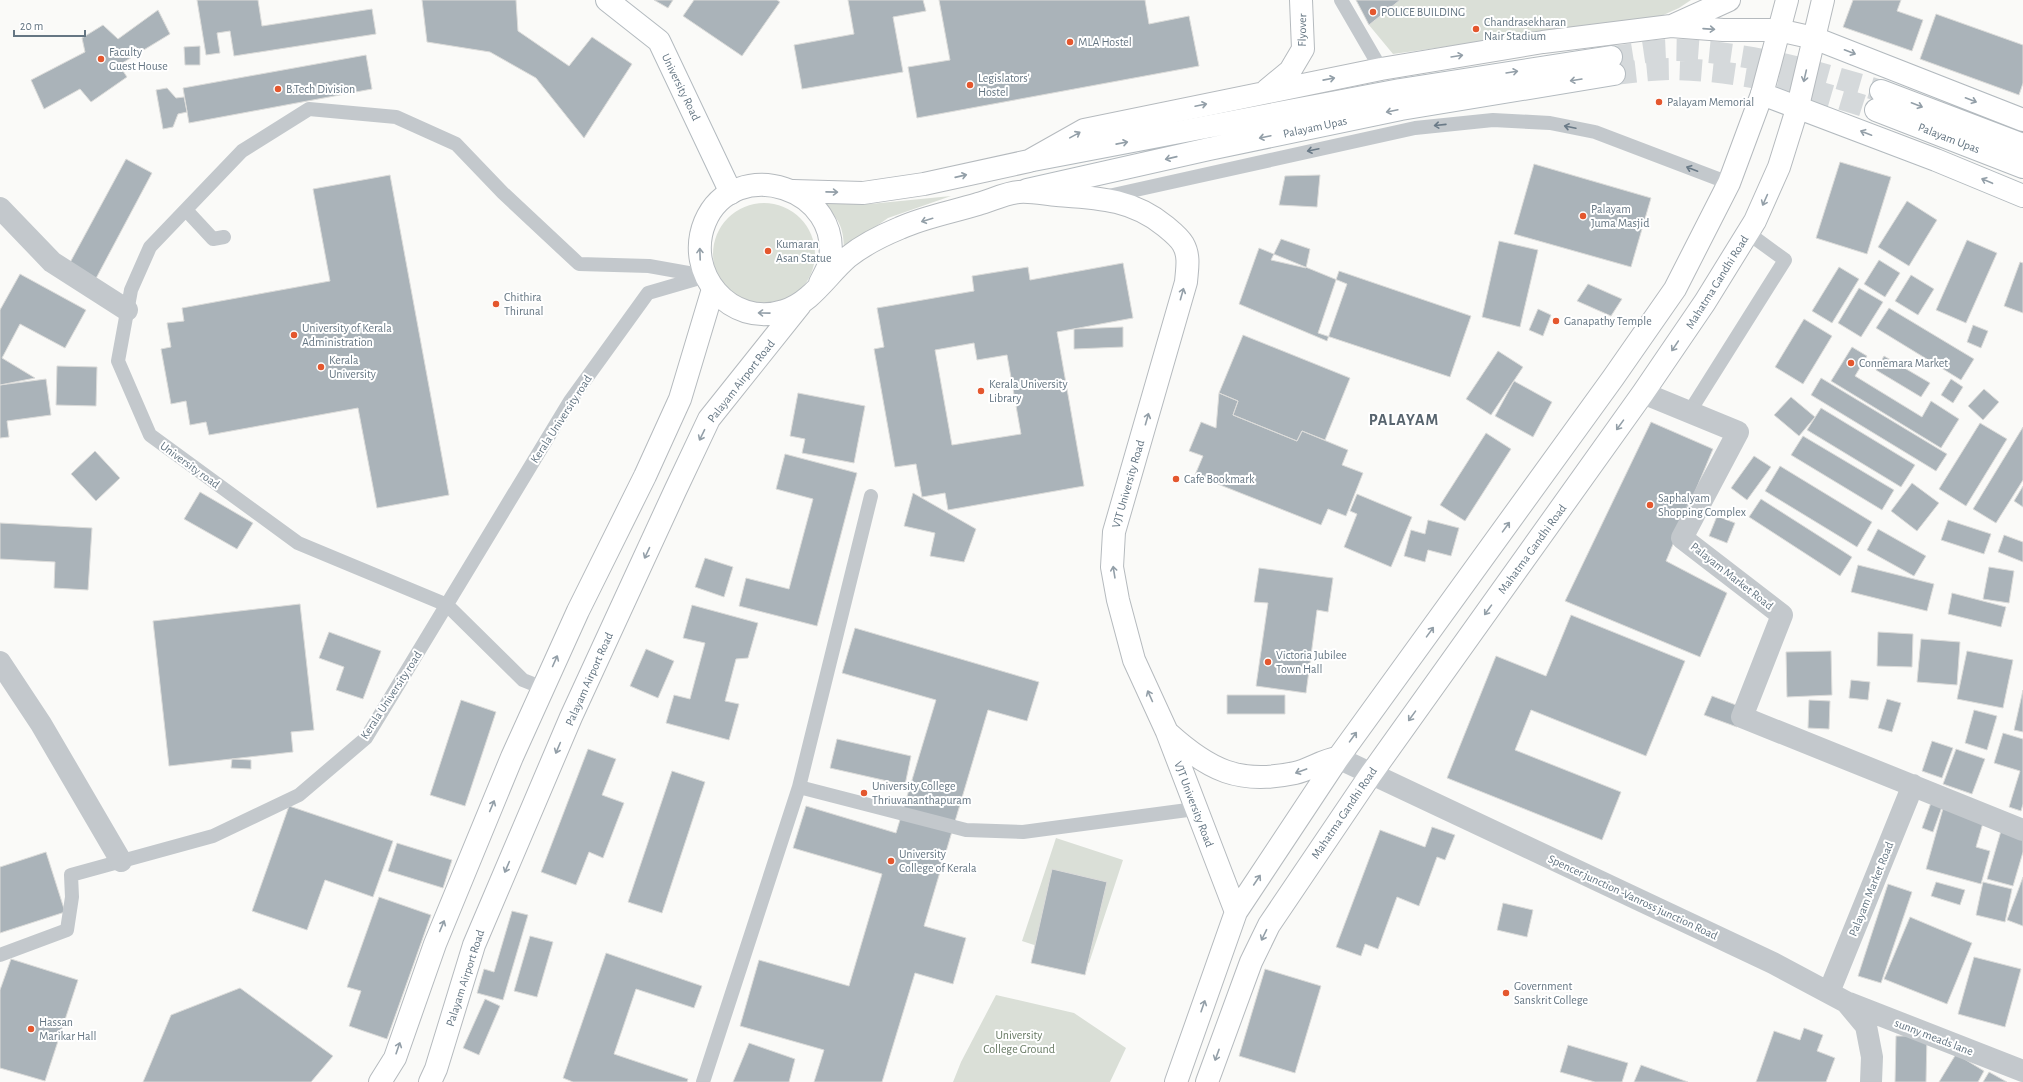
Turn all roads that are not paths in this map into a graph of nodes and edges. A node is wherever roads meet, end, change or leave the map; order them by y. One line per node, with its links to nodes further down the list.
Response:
1 (607, 0): 21 (main road, University Road)
2 (1301, 0): 11 (main road, Flyover)
3 (1342, 0): 10 (lane)
4 (1730, 0): 7 (main road)
5 (1787, 0): 8 (main road)
6 (1823, 0): 9 (main road, Mahatma Gandhi Road)
7 (1671, 26): 8 (main road, one-way to 8); 10 (main road, one-way to 7)
8 (1778, 30): 9 (main road); 12 (main road)
9 (1814, 38): 13 (main road, Mahatma Gandhi Road, one-way to 13); 14 (main road, one-way to 14)
10 (1381, 69): 11 (main road, one-way to 10)
11 (1264, 92): 16 (main road, one-way to 11)
12 (1762, 94): 13 (main road); 18 (main road)
13 (1798, 106): 22 (main road, one-way to 13); 26 (main road, Mahatma Gandhi Road, one-way to 26)
14 (2023, 120)
15 (2023, 145): 17 (main road, Palayam Upas, one-way to 15)
16 (1029, 161): 19 (main road, Palayam Upas, one-way to 16); 20 (main road, Palayam Upas, one-way to 20)
17 (2023, 167)
18 (1729, 183): 23 (lane, one-way to 23); 39 (main road, one-way to 18)
19 (793, 192): 21 (main road); 29 (main road)
20 (1018, 192): 23 (main road, VJT University Road); 29 (main road, Palayam Upas, one-way to 29)
21 (731, 193): 28 (main road, one-way to 21)
22 (2023, 196)
23 (1100, 198): 38 (main road, VJT University Road, one-way to 23)
24 (0, 208): 31 (street)
25 (184, 212): 27 (lane); 28 (lane); 31 (lane, University road)
26 (1748, 233): 32 (main road, Mahatma Gandhi Road, one-way to 32); 33 (lane)
27 (224, 237)
28 (709, 283): 30 (main road, one-way to 28); 35 (lane, Kerala University road); 37 (main road, one-way to 28)
29 (820, 283): 30 (main road)
30 (801, 304): 51 (main road, Palayam Airport Road, one-way to 51)
31 (127, 310): 35 (lane, University road)
32 (1643, 393): 33 (street, Palayam Market Road); 40 (main road, Mahatma Gandhi Road, one-way to 40)
33 (1690, 411): 41 (street, Palayam Market Road)
34 (871, 496): 42 (lane)
35 (447, 605): 37 (lane); 45 (lane, Kerala University road)
36 (0, 662): 45 (street)
37 (543, 688): 50 (main road, one-way to 37)
38 (1166, 732): 39 (main road, one-way to 38); 43 (main road, VJT University Road)
39 (1338, 758): 40 (street, Spencer junction -Vanross junction Road); 46 (main road, one-way to 39)
40 (1371, 774): 48 (street, Spencer junction -Vanross junction Road); 54 (main road, Mahatma Gandhi Road, one-way to 54)
41 (1913, 785): 44 (street, Palayam Market Road); 48 (street, Palayam Market Road)
42 (799, 787): 43 (lane); 52 (lane)
43 (1195, 809): 46 (main road, VJT University Road)
44 (2023, 830)
45 (121, 861): 47 (lane, Kerala University road)
46 (1236, 912): 53 (main road, one-way to 46)
47 (0, 955)
48 (1837, 997): 49 (street, sunny meads lane); 55 (street, Spencer junction -Vanross junction Road)
49 (2023, 1072)
50 (380, 1082)
51 (430, 1082)
52 (703, 1082)
53 (1176, 1082)
54 (1207, 1082)
55 (1871, 1082)

